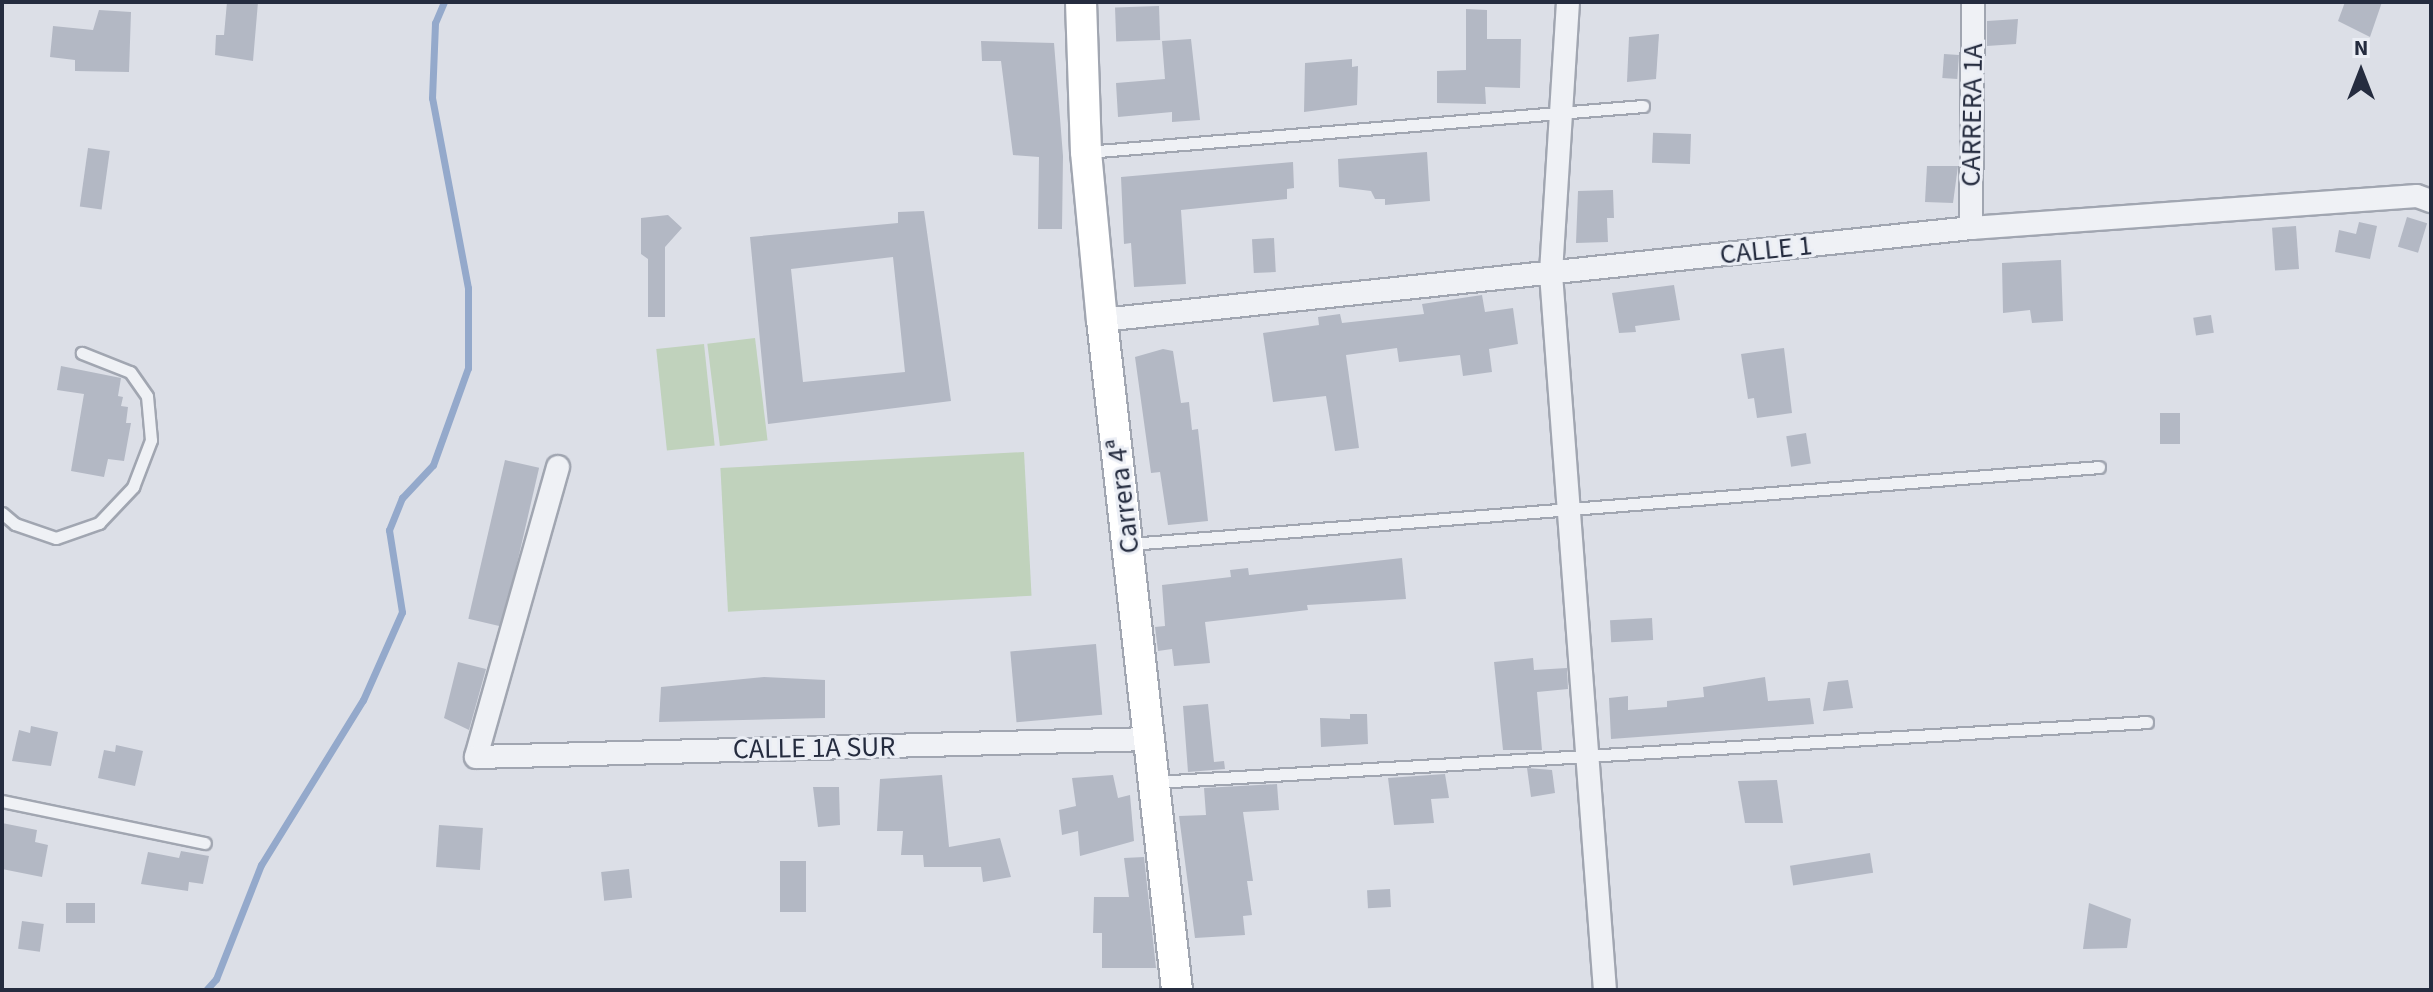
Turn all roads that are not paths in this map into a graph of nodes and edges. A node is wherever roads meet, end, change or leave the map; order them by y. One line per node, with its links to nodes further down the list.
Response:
1 (1081, 2): 6 (street, Carrera 4ª)
2 (1568, 2): 5 (street)
3 (1973, 2): 8 (street, CARRERA 1A)
4 (1643, 106): 5 (lane)
5 (1562, 114): 6 (lane); 9 (street)
6 (1086, 152): 10 (street, Carrera 4ª)
7 (2431, 201): 8 (street, CALLE 1)
8 (1971, 228): 9 (street, CALLE 1)
9 (1551, 274): 10 (street, CALLE 1); 14 (street)
10 (1102, 320): 16 (street, Carrera 4ª)
11 (82, 353): 15 (lane)
12 (558, 467): 18 (street, CALLE 1A SUR)
13 (2099, 467): 14 (lane)
14 (1568, 508): 16 (lane); 19 (street)
15 (2, 513)
16 (1129, 544): 18 (street, Carrera 4ª)
17 (2147, 722): 19 (lane)
18 (1152, 739): 20 (street, Carrera 4ª)
19 (1589, 752): 20 (lane); 24 (street)
20 (1155, 782): 23 (street, Carrera 4ª)
21 (2, 801): 22 (lane)
22 (205, 843)
23 (1177, 990)
24 (1605, 990)

